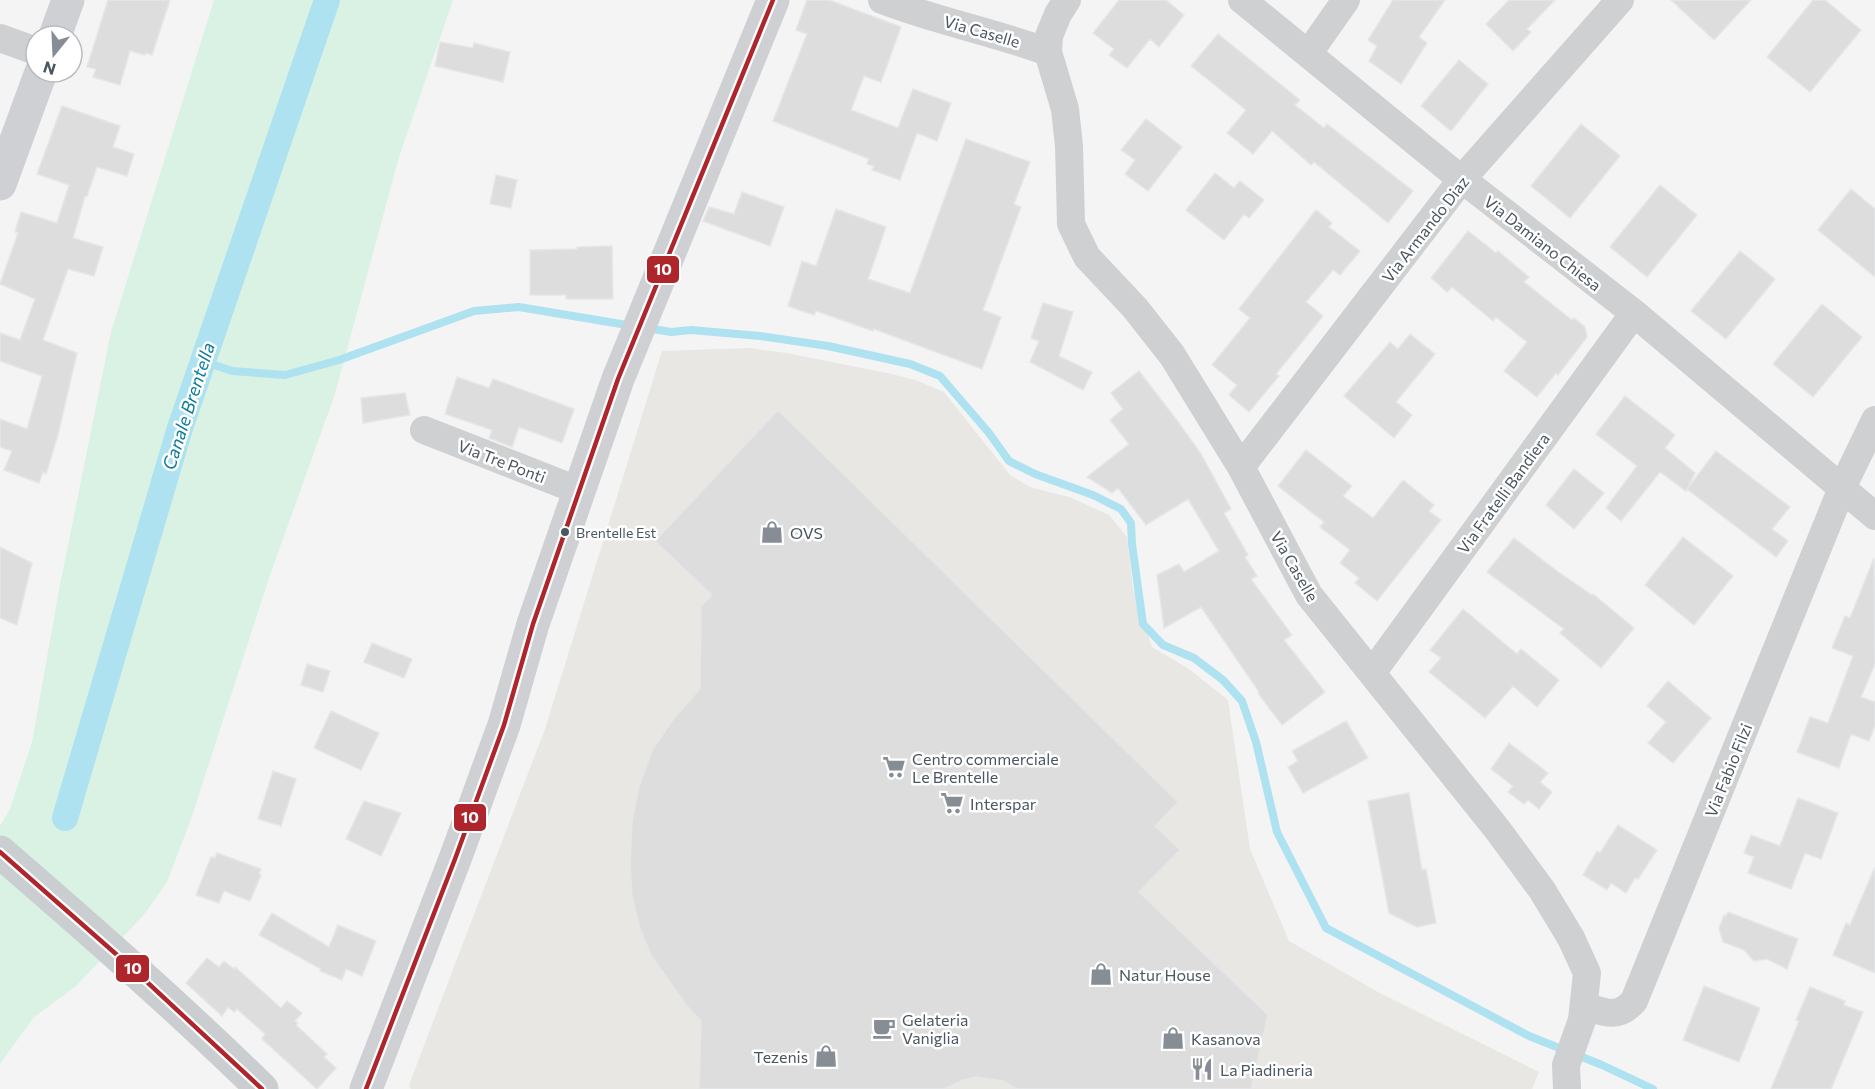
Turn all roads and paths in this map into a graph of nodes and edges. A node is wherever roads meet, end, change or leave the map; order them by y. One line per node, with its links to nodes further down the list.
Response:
1 (68, 0): 8 (main road)
2 (773, 0): 21 (main road)
3 (882, 0): 11 (street, Via Caselle)
4 (1067, 0): 11 (street, Via Caselle)
5 (1242, 0): 12 (street, Via Damiano Chiesa)
6 (1346, 0): 12 (street)
7 (1620, 0): 14 (street, Via Armando Diaz)
8 (59, 24)
9 (0, 38): 10 (street)
10 (24, 47)
11 (1048, 52): 19 (street, Via Caselle)
12 (1308, 54): 14 (street, Via Damiano Chiesa)
13 (37, 84): 15 (main road)
14 (1462, 179): 16 (street, Via Damiano Chiesa); 19 (street, Via Armando Diaz)
15 (0, 184)
16 (1634, 313): 20 (street, Via Damiano Chiesa); 23 (street, Via Fratelli Bandiera)
17 (1875, 420): 20 (street)
18 (424, 430): 21 (street, Via Tre Ponti)
19 (1241, 467): 23 (street, Via Caselle)
20 (1842, 488): 22 (street, Via Damiano Chiesa); 25 (street, Via Fabio Filzi)
21 (580, 491): 28 (main road)
22 (1875, 516)
23 (1372, 673): 25 (street, Via Caselle)
24 (0, 852): 27 (main road)
25 (1581, 1018): 26 (street, Via Caselle)
26 (1566, 1077)
27 (262, 1089)
28 (366, 1089)

